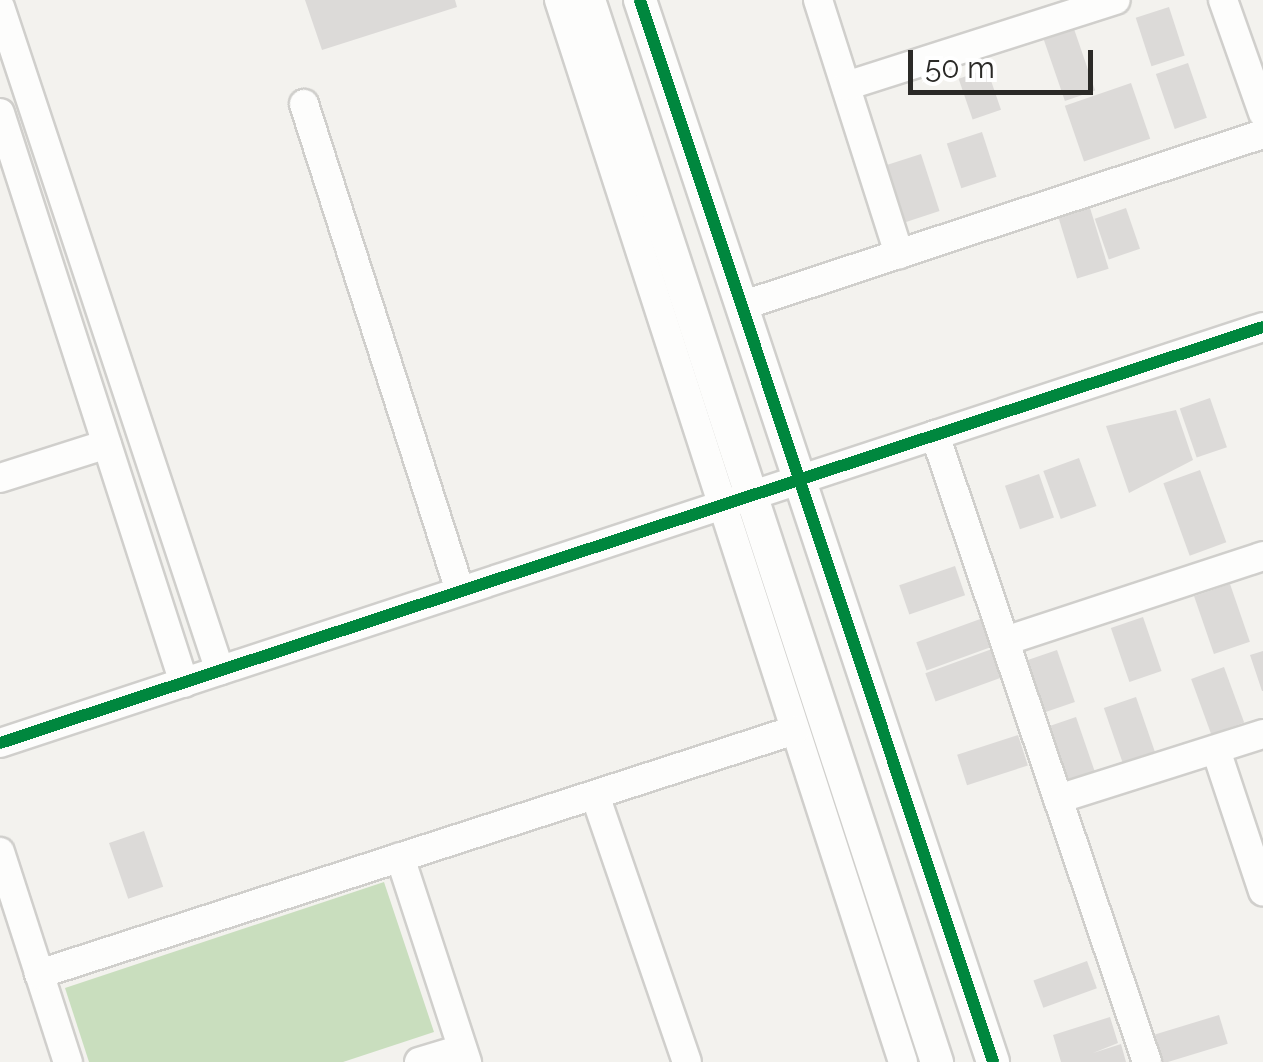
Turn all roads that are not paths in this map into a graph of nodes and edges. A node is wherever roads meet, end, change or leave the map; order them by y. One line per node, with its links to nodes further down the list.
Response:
1 (559, 0): 21 (street)
2 (588, 0): 21 (street)
3 (640, 0): 15 (street)
4 (818, 0): 9 (street)
5 (1116, 0): 9 (street)
6 (1223, 0): 12 (street)
7 (0, 7): 8 (street)
8 (6, 43): 25 (street)
9 (846, 86): 14 (street)
10 (304, 104): 23 (street)
11 (0, 112): 18 (street)
12 (1263, 113)
13 (1263, 134): 14 (street)
14 (899, 254): 15 (street)
15 (741, 306): 20 (street)
16 (1263, 327): 17 (street)
17 (935, 436): 20 (street); 24 (street)
18 (107, 444): 19 (street); 26 (street)
19 (0, 478)
20 (799, 480): 21 (street); 43 (street)
21 (737, 501): 23 (street); 27 (street); 42 (street)
22 (1263, 556): 24 (street)
23 (460, 591): 25 (street)
24 (1004, 641): 32 (street)
25 (220, 671): 26 (street)
26 (184, 683): 29 (street)
27 (795, 730): 31 (street); 41 (street)
28 (1263, 734): 30 (street)
29 (0, 744)
30 (1216, 750): 32 (street); 35 (street)
31 (594, 795): 34 (street); 40 (street)
32 (1058, 800): 44 (street)
33 (0, 852): 36 (street)
34 (400, 858): 36 (street); 37 (street)
35 (1263, 891)
36 (40, 974): 38 (street)
37 (465, 1055): 39 (street)
38 (68, 1062)
39 (419, 1062)
40 (686, 1062)
41 (903, 1062)
42 (937, 1062)
43 (992, 1062)
44 (1147, 1062)

